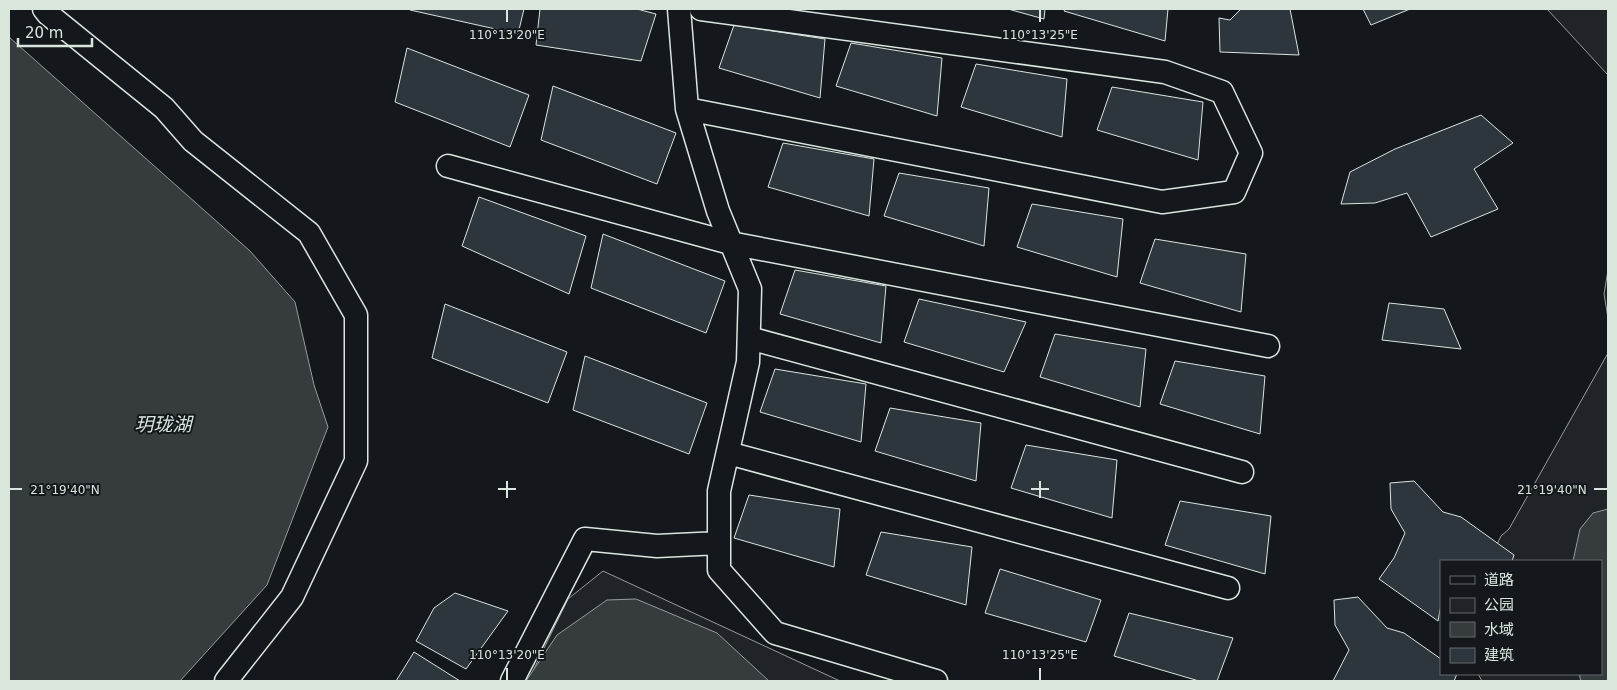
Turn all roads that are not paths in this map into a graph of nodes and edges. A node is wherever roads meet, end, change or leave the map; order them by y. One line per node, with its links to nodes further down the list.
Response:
1 (44, 9): 13 (street)
2 (679, 9): 4 (street)
3 (701, 9): 4 (street)
4 (687, 109): 6 (street)
5 (448, 166): 6 (street)
6 (730, 242): 7 (street); 8 (street)
7 (749, 338): 9 (street); 10 (street)
8 (1268, 346)
9 (728, 453): 11 (street); 12 (street)
10 (1242, 472)
11 (719, 543): 14 (street); 15 (street)
12 (1228, 588)
13 (226, 681)
14 (512, 681)
15 (936, 681)

